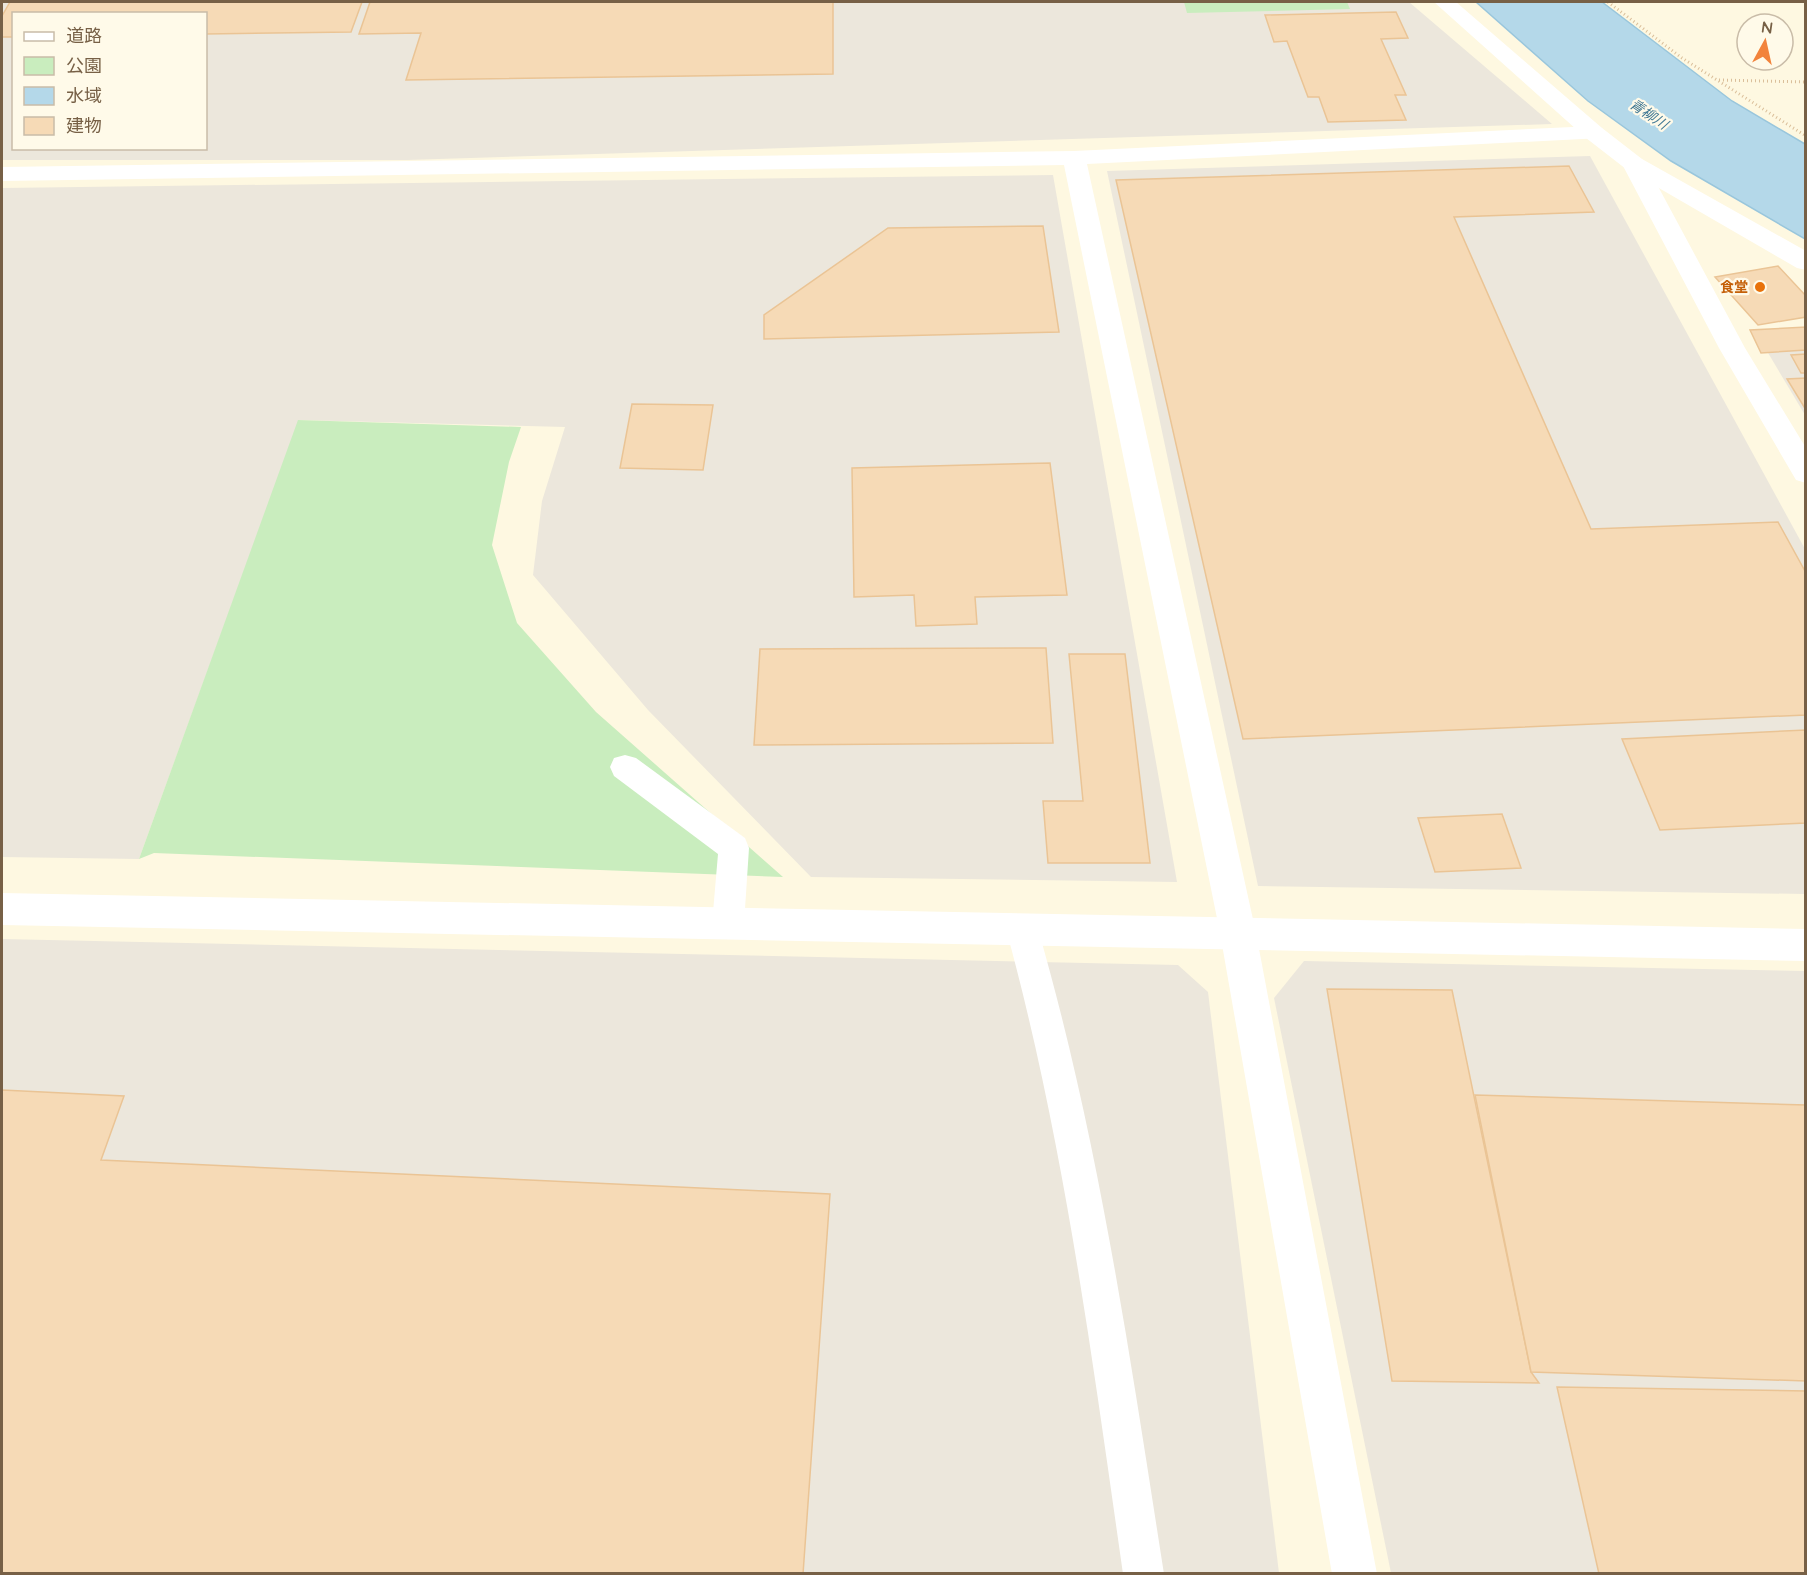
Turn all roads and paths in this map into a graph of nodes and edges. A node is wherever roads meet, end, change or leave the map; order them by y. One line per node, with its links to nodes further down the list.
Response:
1 (1444, 2): 5 (street)
2 (1608, 2): 3 (path)
3 (1717, 80): 4 (path); 6 (path)
4 (1806, 82)
5 (1594, 134): 7 (street); 8 (street)
6 (1806, 136)
7 (1074, 158): 9 (street); 16 (street)
8 (1634, 164): 10 (street); 11 (street)
9 (2, 174)
10 (1806, 262)
11 (1806, 473)
12 (624, 767): 14 (lane)
13 (2, 909): 14 (street)
14 (728, 924): 15 (street)
15 (1022, 929): 16 (street); 18 (lane)
16 (1238, 933): 17 (street); 19 (street)
17 (1806, 945)
18 (1144, 1574)
19 (1355, 1574)

